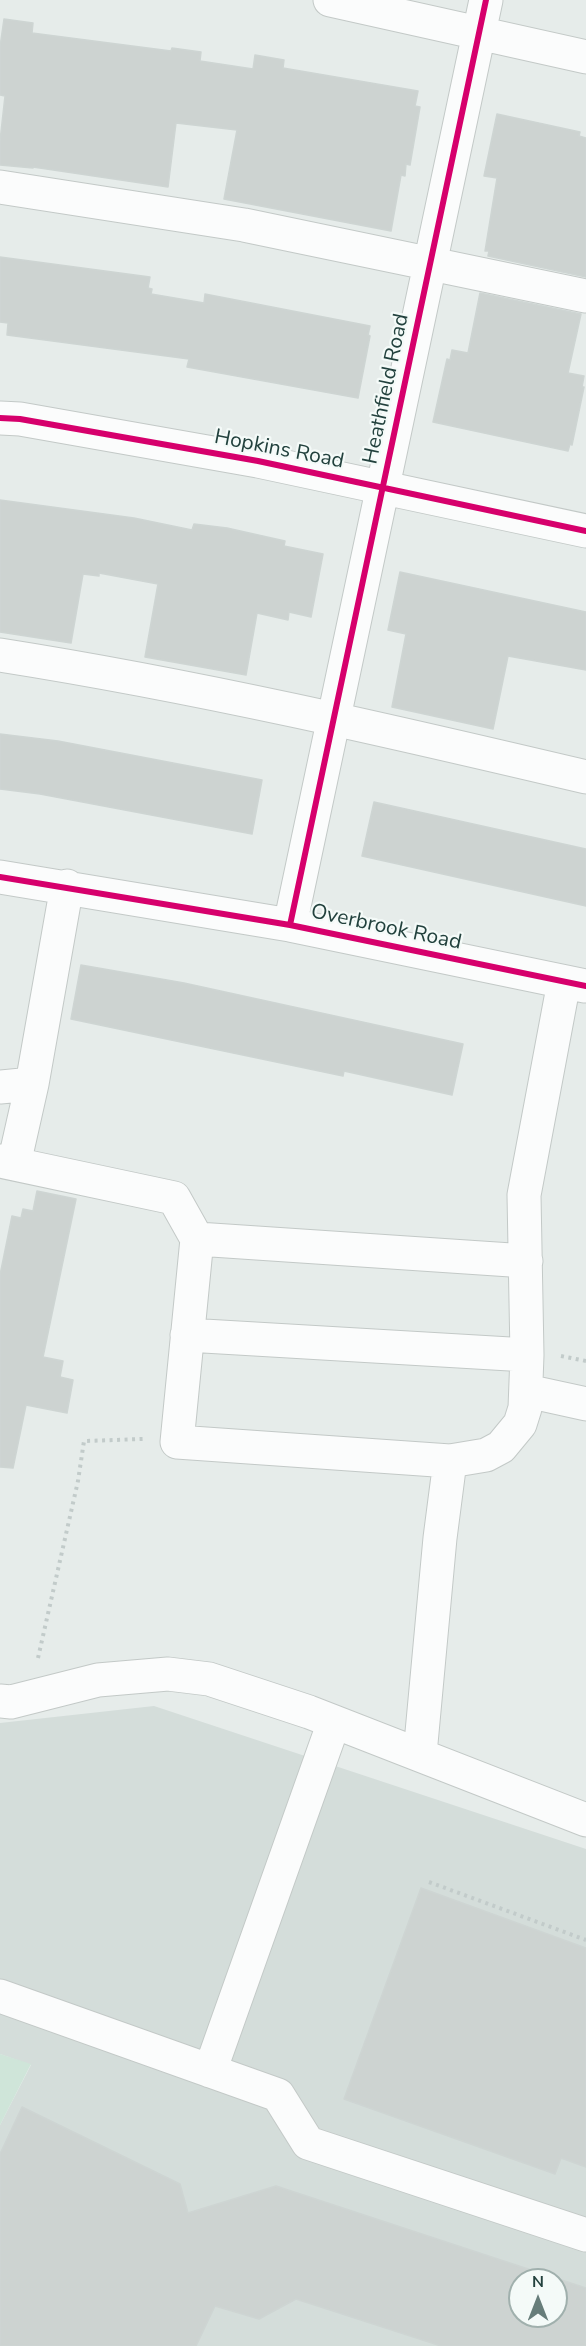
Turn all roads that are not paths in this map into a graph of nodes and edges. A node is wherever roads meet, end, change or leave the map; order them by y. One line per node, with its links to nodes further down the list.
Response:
1 (330, 0): 3 (street)
2 (486, 0): 3 (street, Heathfield Road)
3 (479, 34): 4 (street); 6 (street, Heathfield Road)
4 (586, 57)
5 (0, 187): 6 (street)
6 (430, 263): 7 (street); 9 (street, Heathfield Road)
7 (586, 296)
8 (0, 417): 9 (street, Hopkins Road)
9 (383, 487): 10 (street, Hopkins Road); 12 (street, Heathfield Road)
10 (586, 531)
11 (0, 655): 12 (street)
12 (334, 718): 13 (street); 16 (street, Heathfield Road)
13 (586, 777)
14 (0, 876): 15 (street, Overbrook Road)
15 (67, 886): 16 (street, Overbrook Road); 18 (street)
16 (290, 925): 17 (street, Overbrook Road)
17 (575, 984): 21 (street)
18 (16, 1086): 19 (street)
19 (7, 1162): 20 (street)
20 (197, 1239): 21 (street); 22 (street)
21 (526, 1261): 23 (street)
22 (187, 1335): 23 (street); 26 (street)
23 (526, 1355): 24 (street)
24 (526, 1391): 25 (street); 26 (street)
25 (586, 1404)
26 (450, 1461): 29 (street)
27 (0, 1701): 28 (street)
28 (334, 1722): 29 (street); 32 (street)
29 (420, 1754): 30 (street)
30 (586, 1820)
31 (0, 1996): 32 (street)
32 (210, 2071): 33 (street)
33 (586, 2235)

